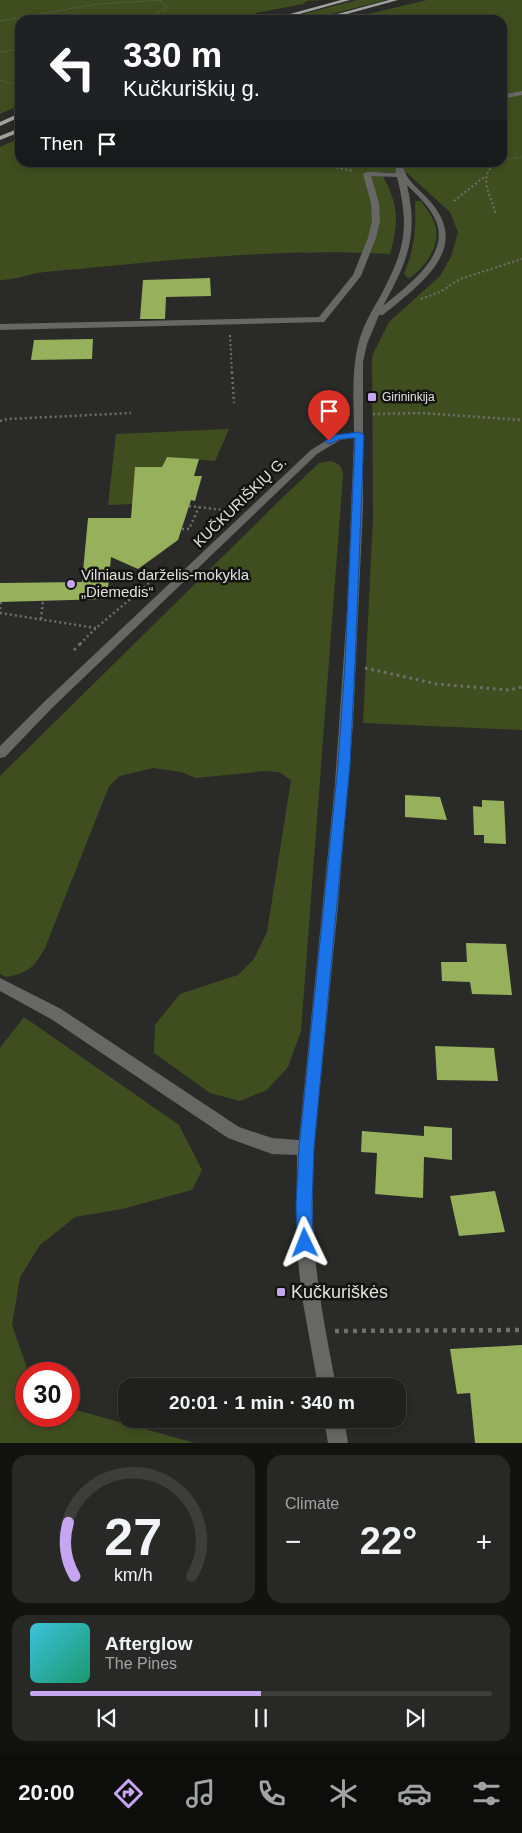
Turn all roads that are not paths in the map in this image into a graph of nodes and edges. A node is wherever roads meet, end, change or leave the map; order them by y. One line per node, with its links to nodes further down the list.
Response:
1 (347, 0): 3 (main road)
2 (395, 0): 4 (main road)
3 (290, 15)
4 (337, 15)
5 (522, 93): 6 (street)
6 (507, 96)
7 (15, 117): 8 (main road)
8 (0, 124)
9 (15, 132): 10 (main road)
10 (0, 138)
11 (399, 167): 12 (street)
12 (400, 175): 13 (street); 13 (street); 14 (street)
13 (374, 318): 15 (street)
14 (0, 327)
15 (359, 435): 16 (street, KUČKURIŠKIŲ G.); 18 (street)
16 (0, 754)
17 (0, 984): 18 (street)
18 (306, 1148): 19 (street)
19 (326, 1378)
20 (336, 1428): 21 (street)
21 (338, 1443)

